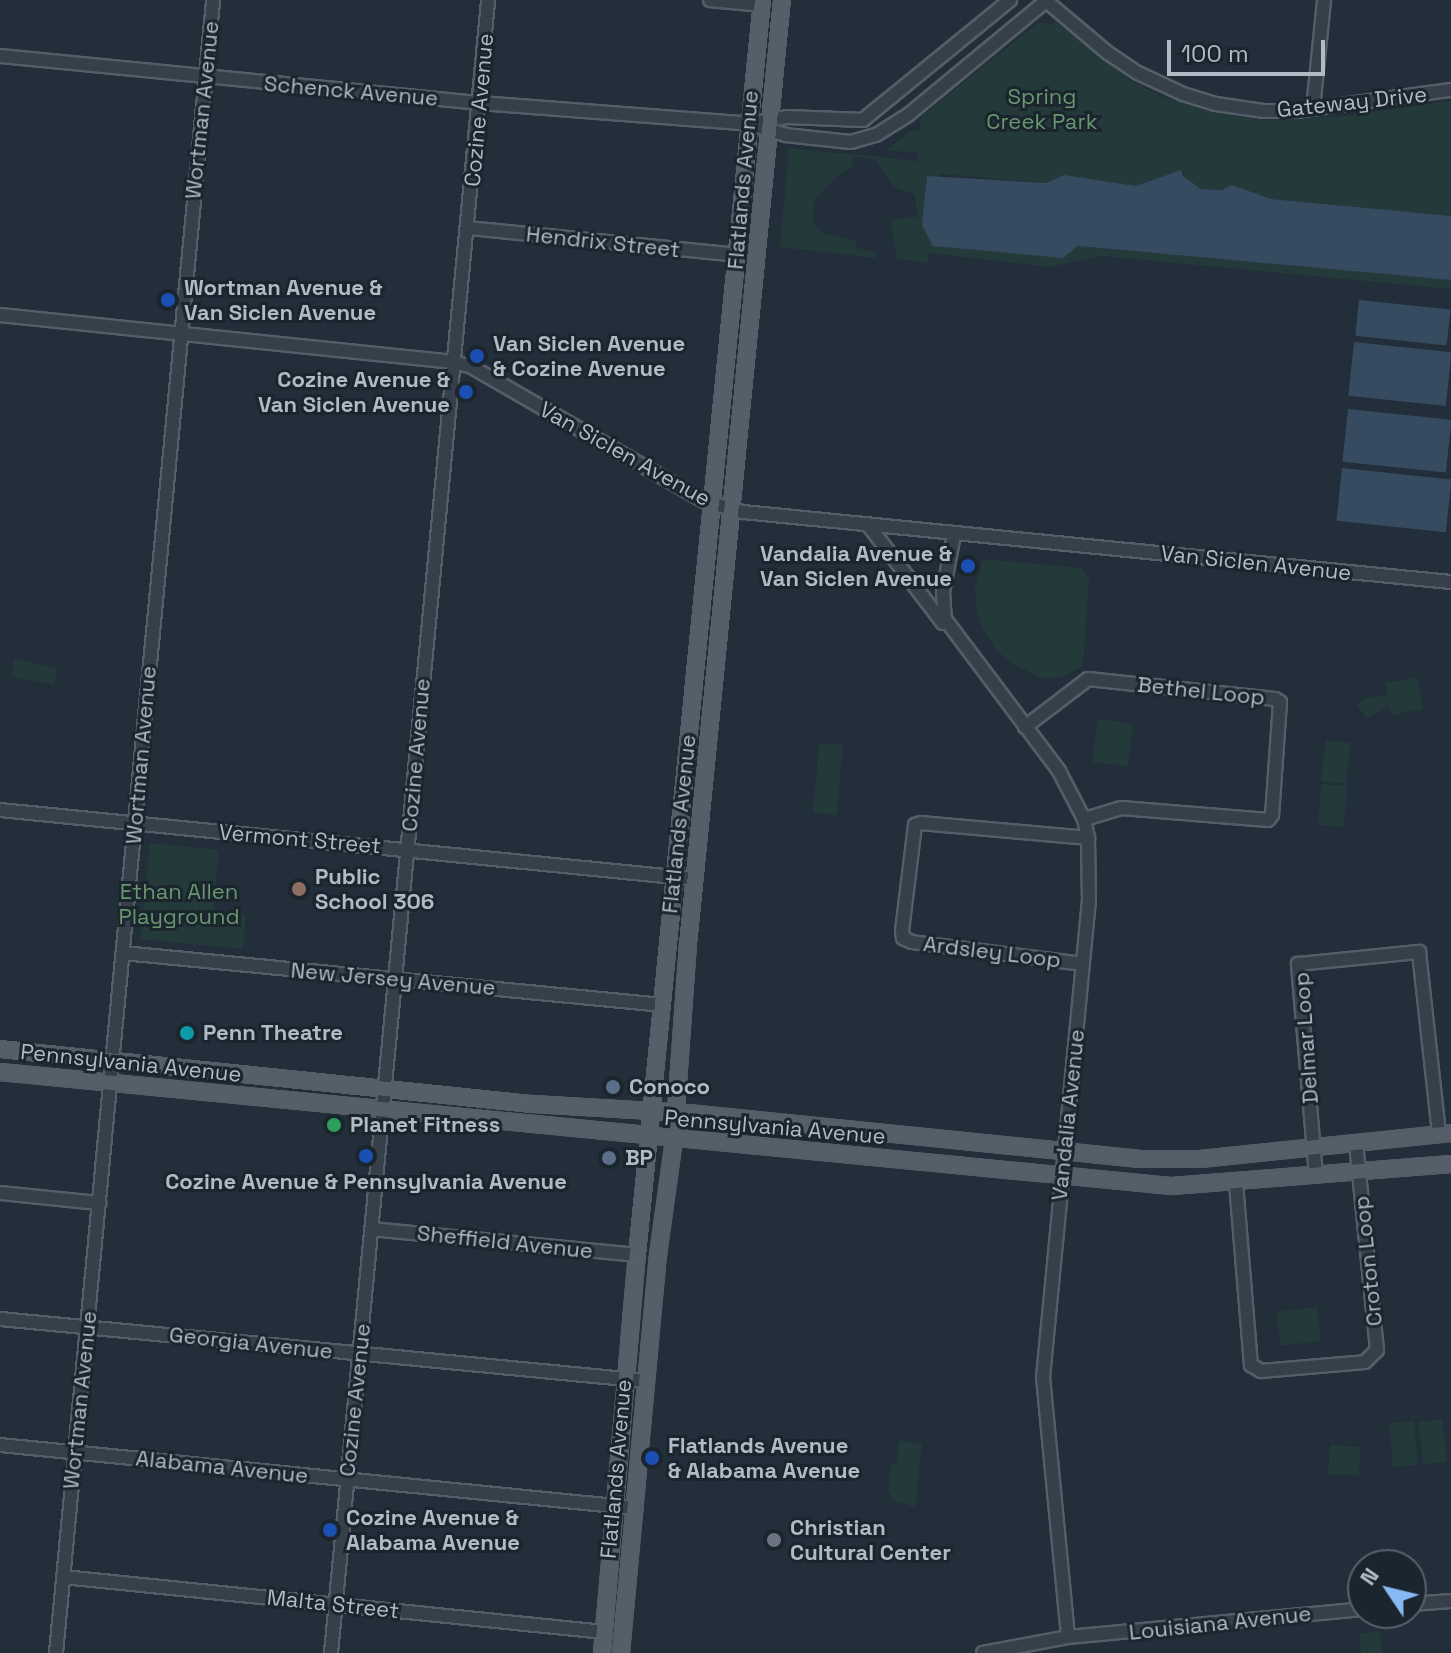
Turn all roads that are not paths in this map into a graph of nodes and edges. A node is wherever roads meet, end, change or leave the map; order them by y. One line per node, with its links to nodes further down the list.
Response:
1 (213, 0): 10 (street, Wortman Avenue)
2 (488, 0): 12 (street, Cozine Avenue)
3 (710, 0): 8 (street)
4 (782, 0): 15 (main road, Flatlands Avenue)
5 (1010, 0): 15 (street)
6 (1046, 0): 13 (street, Gateway Drive); 15 (street)
7 (1324, 0): 13 (street)
8 (762, 2): 14 (main road, Flatlands Avenue)
9 (0, 56): 10 (street, Schenck Avenue)
10 (205, 77): 12 (street, Schenck Avenue); 19 (street, Wortman Avenue)
11 (1451, 90): 13 (street, Gateway Drive)
12 (480, 103): 14 (street, Schenck Avenue); 16 (street, Cozine Avenue)
13 (1313, 109)
14 (750, 124): 15 (street, Schenck Avenue); 17 (main road, Flatlands Avenue)
15 (770, 125): 22 (main road, Flatlands Avenue)
16 (468, 228): 17 (street, Hendrix Street); 20 (street, Cozine Avenue)
17 (738, 255): 21 (main road, Flatlands Avenue)
18 (0, 315): 19 (street, Van Siclen Avenue)
19 (181, 332): 20 (street, Van Siclen Avenue); 30 (street, Wortman Avenue)
20 (452, 362): 21 (street, Van Siclen Avenue); 32 (street, Cozine Avenue)
21 (713, 504): 22 (street, Van Siclen Avenue); 33 (main road, Flatlands Avenue)
22 (732, 510): 23 (street, Van Siclen Avenue); 34 (main road, Flatlands Avenue)
23 (869, 526): 24 (street, Van Siclen Avenue); 26 (street, Vandalia Avenue)
24 (954, 535): 25 (street, Van Siclen Avenue); 26 (street, Vandalia Avenue)
25 (1451, 582)
26 (954, 633): 27 (street, Vandalia Avenue)
27 (1025, 727): 29 (street, Vandalia Avenue); 29 (street, Bethel Loop)
28 (0, 810): 30 (street, Vermont Street)
29 (1084, 819): 31 (street, Vandalia Avenue)
30 (135, 823): 32 (street, Vermont Street); 35 (street, Wortman Avenue)
31 (1088, 838): 36 (street, Vandalia Avenue); 36 (street, Ardsley Loop)
32 (407, 849): 33 (street, Vermont Street); 37 (street, Cozine Avenue)
33 (675, 876): 34 (street, Vermont Street); 38 (main road, Flatlands Avenue)
34 (695, 879): 45 (main road, Flatlands Avenue)
35 (123, 953): 37 (street, New Jersey Avenue); 40 (street, Wortman Avenue)
36 (1083, 964): 52 (street, Vandalia Avenue)
37 (395, 979): 38 (street, New Jersey Avenue); 43 (street, Cozine Avenue)
38 (663, 1005): 46 (main road, Flatlands Avenue)
39 (0, 1049): 40 (main road, Pennsylvania Avenue)
40 (113, 1060): 42 (street, Wortman Avenue); 43 (main road, Pennsylvania Avenue)
41 (0, 1072): 42 (main road, Pennsylvania Avenue)
42 (111, 1082): 44 (main road, Pennsylvania Avenue); 59 (street, Wortman Avenue)
43 (386, 1088): 44 (street, Cozine Avenue); 46 (main road, Pennsylvania Avenue)
44 (383, 1110): 48 (main road, Pennsylvania Avenue); 60 (street, Cozine Avenue)
45 (676, 1113): 46 (main road, Pennsylvania Avenue); 49 (main road, Flatlands Avenue); 52 (main road, Pennsylvania Avenue)
46 (653, 1114): 48 (main road, Flatlands Avenue)
47 (1445, 1134): 50 (main road, Pennsylvania Avenue); 51 (street, Delmar Loop)
48 (651, 1138): 49 (main road, Pennsylvania Avenue); 61 (main road, Flatlands Avenue)
49 (674, 1139): 55 (main road, Pennsylvania Avenue); 66 (main road, Flatlands Avenue)
50 (1356, 1144): 51 (main road, Pennsylvania Avenue); 54 (street, Croton Loop)
51 (1314, 1149): 52 (main road, Pennsylvania Avenue); 56 (street, Delmar Loop)
52 (1066, 1153): 55 (street, Vandalia Avenue)
53 (1451, 1164): 54 (main road, Pennsylvania Avenue)
54 (1359, 1171): 56 (main road, Pennsylvania Avenue); 57 (street, Croton Loop)
55 (1063, 1175): 57 (main road, Pennsylvania Avenue); 78 (street, Vandalia Avenue)
56 (1316, 1175): 57 (main road, Pennsylvania Avenue)
57 (1236, 1183)
58 (0, 1193): 59 (street)
59 (99, 1203): 63 (street, Wortman Avenue)
60 (372, 1229): 61 (street, Sheffield Avenue); 64 (street, Cozine Avenue)
61 (637, 1255): 65 (main road, Flatlands Avenue)
62 (0, 1319): 63 (street, Georgia Avenue)
63 (87, 1327): 64 (street, Georgia Avenue); 68 (street, Wortman Avenue)
64 (360, 1354): 65 (street, Georgia Avenue); 69 (street, Cozine Avenue)
65 (626, 1379): 66 (street, Georgia Avenue); 70 (main road, Flatlands Avenue)
66 (646, 1381): 71 (main road, Flatlands Avenue)
67 (0, 1445): 68 (street, Alabama Avenue)
68 (75, 1453): 69 (street, Alabama Avenue); 72 (street, Wortman Avenue)
69 (348, 1480): 70 (street, Alabama Avenue); 75 (street, Cozine Avenue)
70 (616, 1506): 71 (street, Alabama Avenue); 77 (main road, Flatlands Avenue)
71 (636, 1508): 82 (main road, Flatlands Avenue)
72 (63, 1577): 75 (street, Malta Street); 79 (street, Wortman Avenue)
73 (1451, 1601): 74 (street)
74 (1427, 1603)
75 (335, 1604): 77 (street, Malta Street); 80 (street, Cozine Avenue)
76 (1347, 1611): 78 (street, Louisiana Avenue)
77 (604, 1632): 81 (main road, Flatlands Avenue)
78 (1068, 1637): 83 (street, Louisiana Avenue)
79 (56, 1653)
80 (331, 1653)
81 (602, 1653)
82 (621, 1653)
83 (983, 1653)

